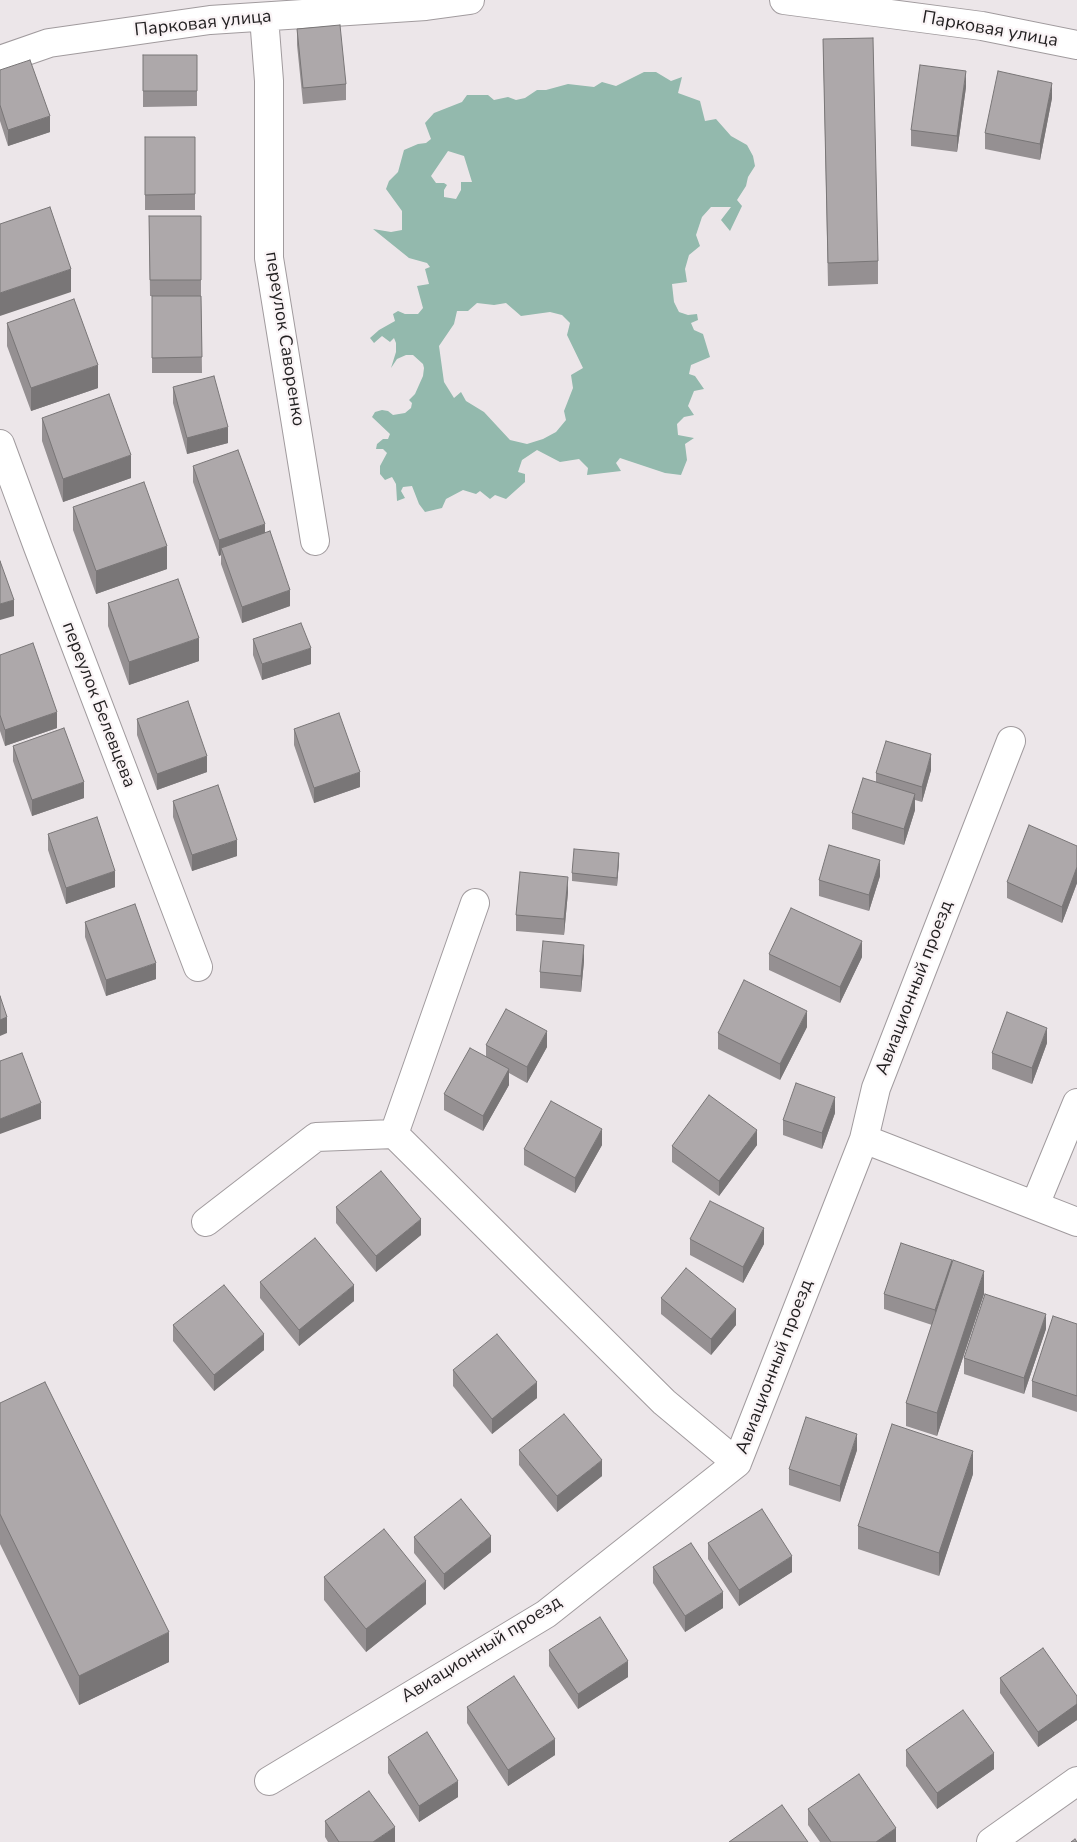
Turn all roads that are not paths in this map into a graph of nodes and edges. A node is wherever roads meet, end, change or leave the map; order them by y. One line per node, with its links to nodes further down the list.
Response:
1 (470, 0): 3 (street, Парковая улица)
2 (784, 0): 4 (street, Парковая улица)
3 (264, 17): 5 (street, Парковая улица); 7 (street, переулок Саворенко)
4 (1077, 45)
5 (0, 60)
6 (0, 444): 10 (street, переулок Белевцева)
7 (316, 541)
8 (1010, 741): 13 (street, Авиационный проезд)
9 (475, 904): 12 (street)
10 (198, 966)
11 (1077, 1103): 14 (street)
12 (394, 1134): 15 (street); 17 (street)
13 (864, 1139): 14 (street); 17 (street, Авиационный проезд)
14 (1035, 1205): 16 (street)
15 (206, 1222)
16 (1077, 1222)
17 (737, 1463): 18 (street, Авиационный проезд)
18 (269, 1781)
19 (1077, 1781): 20 (street)
20 (991, 1842)

